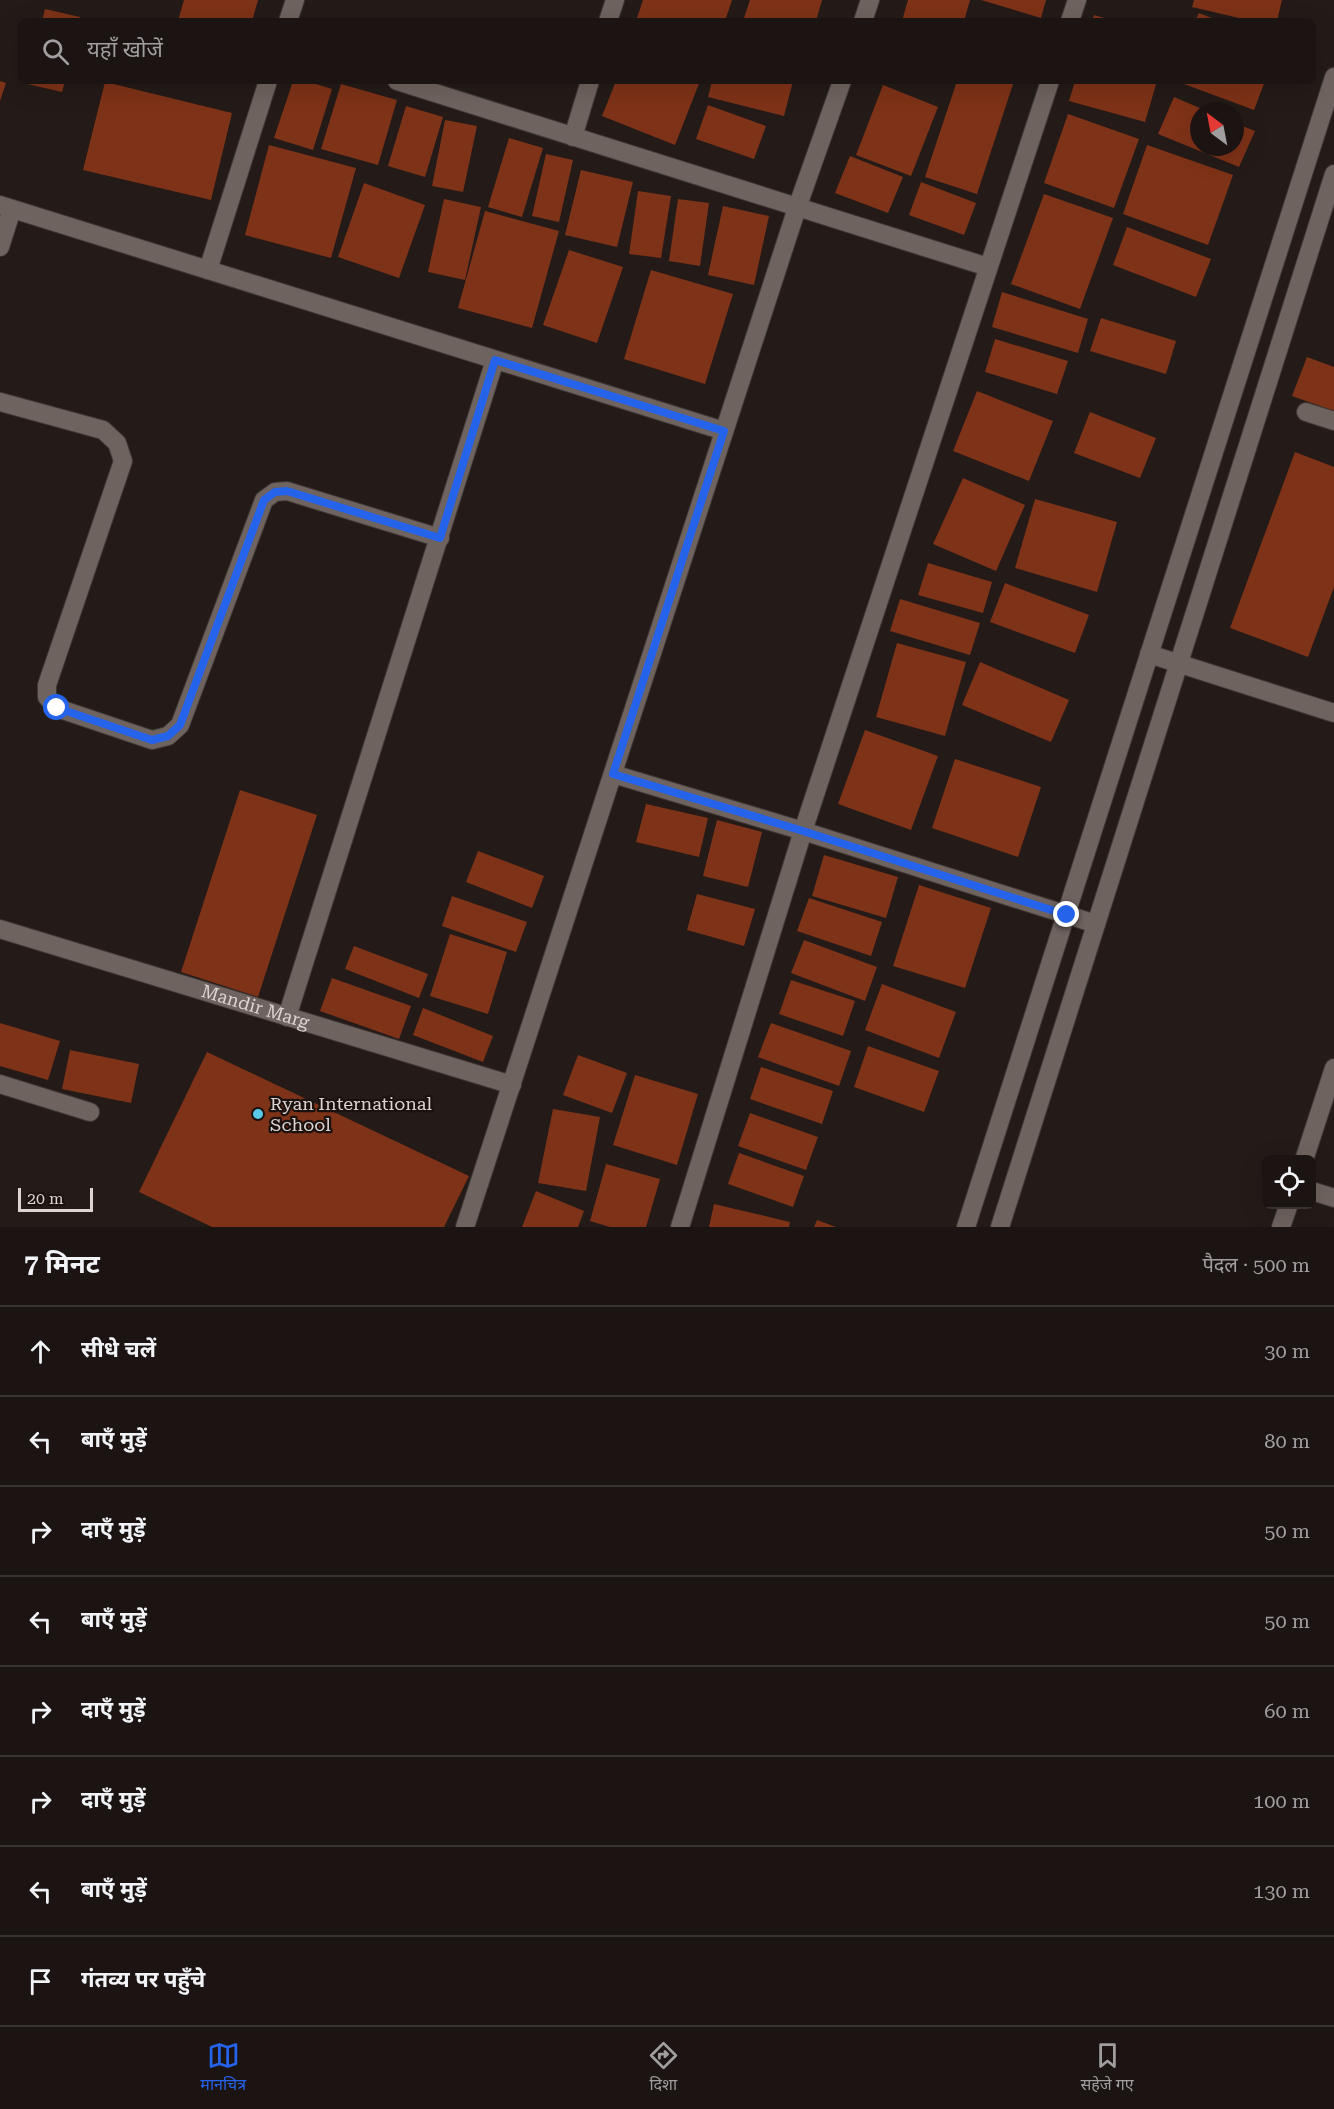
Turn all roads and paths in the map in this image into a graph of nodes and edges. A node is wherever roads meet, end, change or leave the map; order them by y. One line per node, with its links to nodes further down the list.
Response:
1 (295, 0): 5 (street)
2 (615, 0): 6 (street)
3 (870, 0): 7 (street)
4 (1077, 0): 8 (street)
5 (289, 18)
6 (609, 18)
7 (863, 18)
8 (1071, 18)
9 (1334, 76): 28 (street)
10 (267, 84): 21 (street)
11 (406, 84): 15 (street)
12 (589, 84): 15 (street)
13 (841, 84): 18 (street)
14 (1049, 84): 20 (street)
15 (573, 137): 18 (street)
16 (1334, 174): 29 (street)
17 (6, 207): 19 (street); 21 (street)
18 (797, 208): 20 (street); 26 (street)
19 (0, 247)
20 (988, 267): 32 (street)
21 (208, 270): 22 (street)
22 (495, 360): 26 (street); 27 (street)
23 (0, 402): 27 (street)
24 (1306, 412): 25 (street)
25 (1334, 421)
26 (724, 431): 31 (street)
27 (440, 538): 36 (street)
28 (1149, 654): 29 (street); 33 (street)
29 (1179, 663): 30 (street); 34 (street)
30 (1334, 713)
31 (613, 774): 32 (street); 39 (street)
32 (803, 831): 33 (street); 46 (street)
33 (1067, 915): 34 (street); 47 (street)
34 (1096, 924): 48 (street)
35 (0, 929): 36 (street, Mandir Marg)
36 (287, 1017): 39 (street, Mandir Marg)
37 (1334, 1068): 41 (street)
38 (0, 1084): 40 (street)
39 (512, 1085): 45 (street)
40 (90, 1112)
41 (1306, 1155)
42 (1316, 1193): 43 (street)
43 (1334, 1198)
44 (1287, 1209): 49 (street)
45 (465, 1227)
46 (680, 1227)
47 (966, 1227)
48 (1000, 1227)
49 (1281, 1227)

